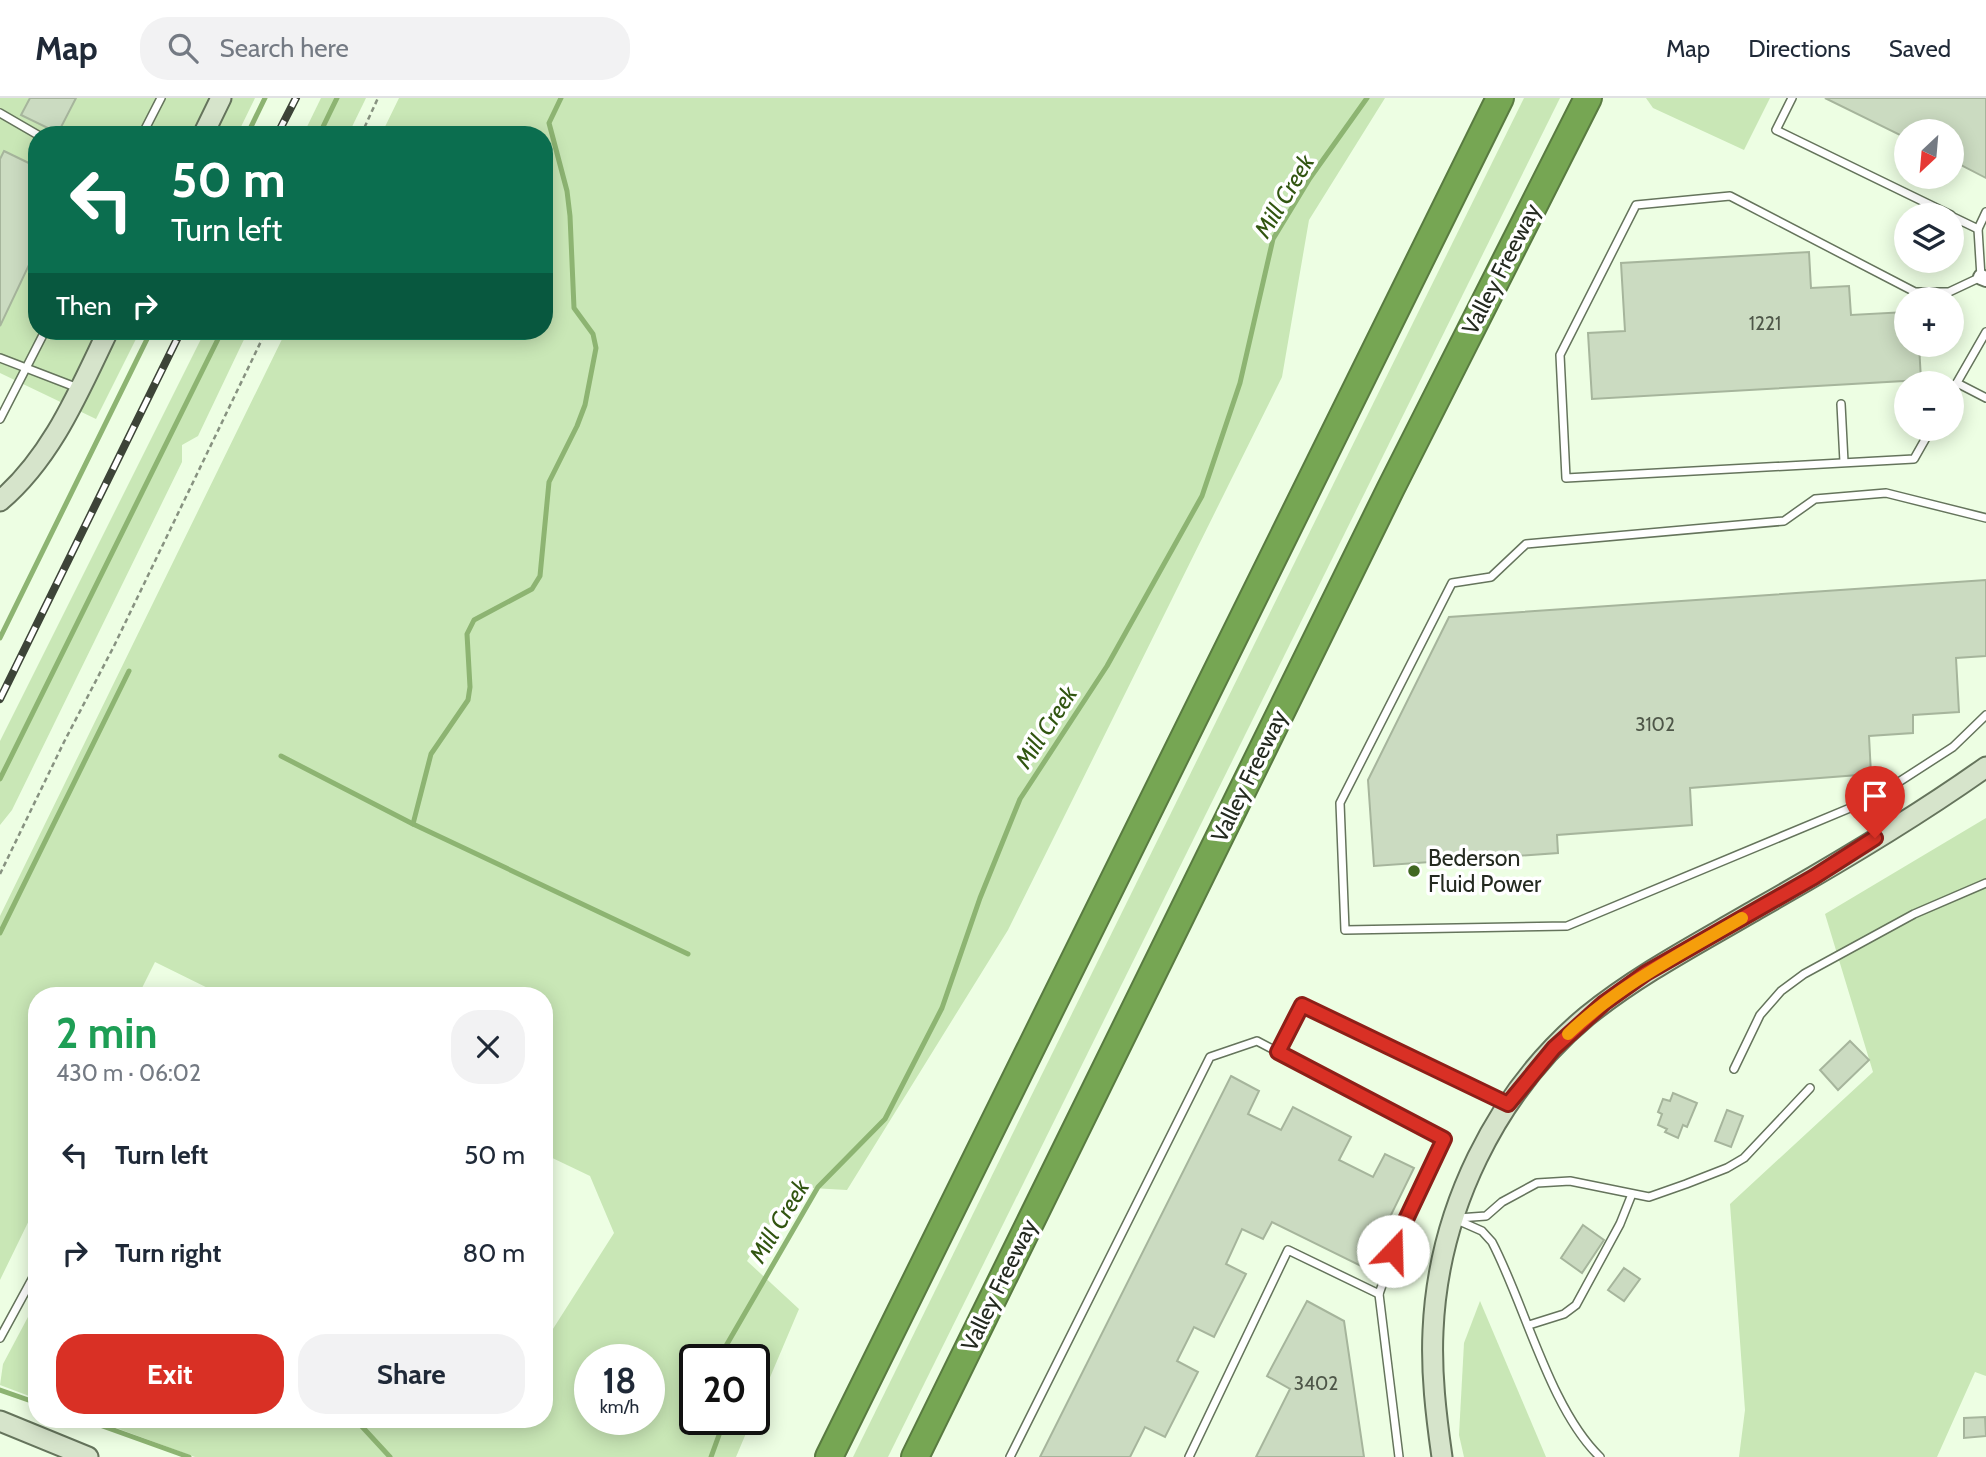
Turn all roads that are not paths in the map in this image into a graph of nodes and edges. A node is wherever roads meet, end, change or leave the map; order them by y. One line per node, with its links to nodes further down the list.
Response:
1 (161, 98): 7 (lane)
2 (221, 98): 8 (main road)
3 (1500, 98): 45 (highway)
4 (1588, 98): 46 (highway, Valley Freeway)
5 (1792, 98): 10 (lane)
6 (0, 113): 9 (lane)
7 (147, 126)
8 (207, 126)
9 (28, 129)
10 (1926, 203)
11 (1986, 212): 13 (lane)
12 (1964, 222): 13 (lane)
13 (1978, 229): 14 (lane)
14 (1984, 276): 27 (lane)
15 (1986, 332): 20 (lane)
16 (40, 340): 19 (lane)
17 (103, 340): 22 (main road)
18 (0, 358): 19 (lane)
19 (26, 369): 22 (lane); 25 (lane)
20 (1964, 371)
21 (1964, 387): 23 (lane)
22 (79, 388): 28 (main road)
23 (1986, 398)
24 (1841, 404): 27 (lane)
25 (0, 419)
26 (1924, 441): 27 (lane)
27 (1844, 463)
28 (0, 501)
29 (1986, 519): 30 (lane)
30 (1986, 715)
31 (1986, 767): 36 (main road)
32 (1986, 883): 34 (lane)
33 (1278, 1052): 36 (lane); 40 (lane); 47 (lane)
34 (1734, 1069)
35 (1810, 1088): 37 (lane)
36 (1508, 1104): 38 (main road)
37 (1632, 1194): 38 (lane); 41 (lane)
38 (1453, 1218): 41 (lane); 50 (main road)
39 (28, 1286): 42 (lane)
40 (1379, 1294): 48 (lane); 49 (lane)
41 (1529, 1325): 51 (lane)
42 (0, 1338)
43 (0, 1422): 44 (main road)
44 (88, 1457)
45 (829, 1457)
46 (915, 1457)
47 (1010, 1457)
48 (1189, 1457)
49 (1399, 1457)
50 (1442, 1457)
51 (1600, 1457)

